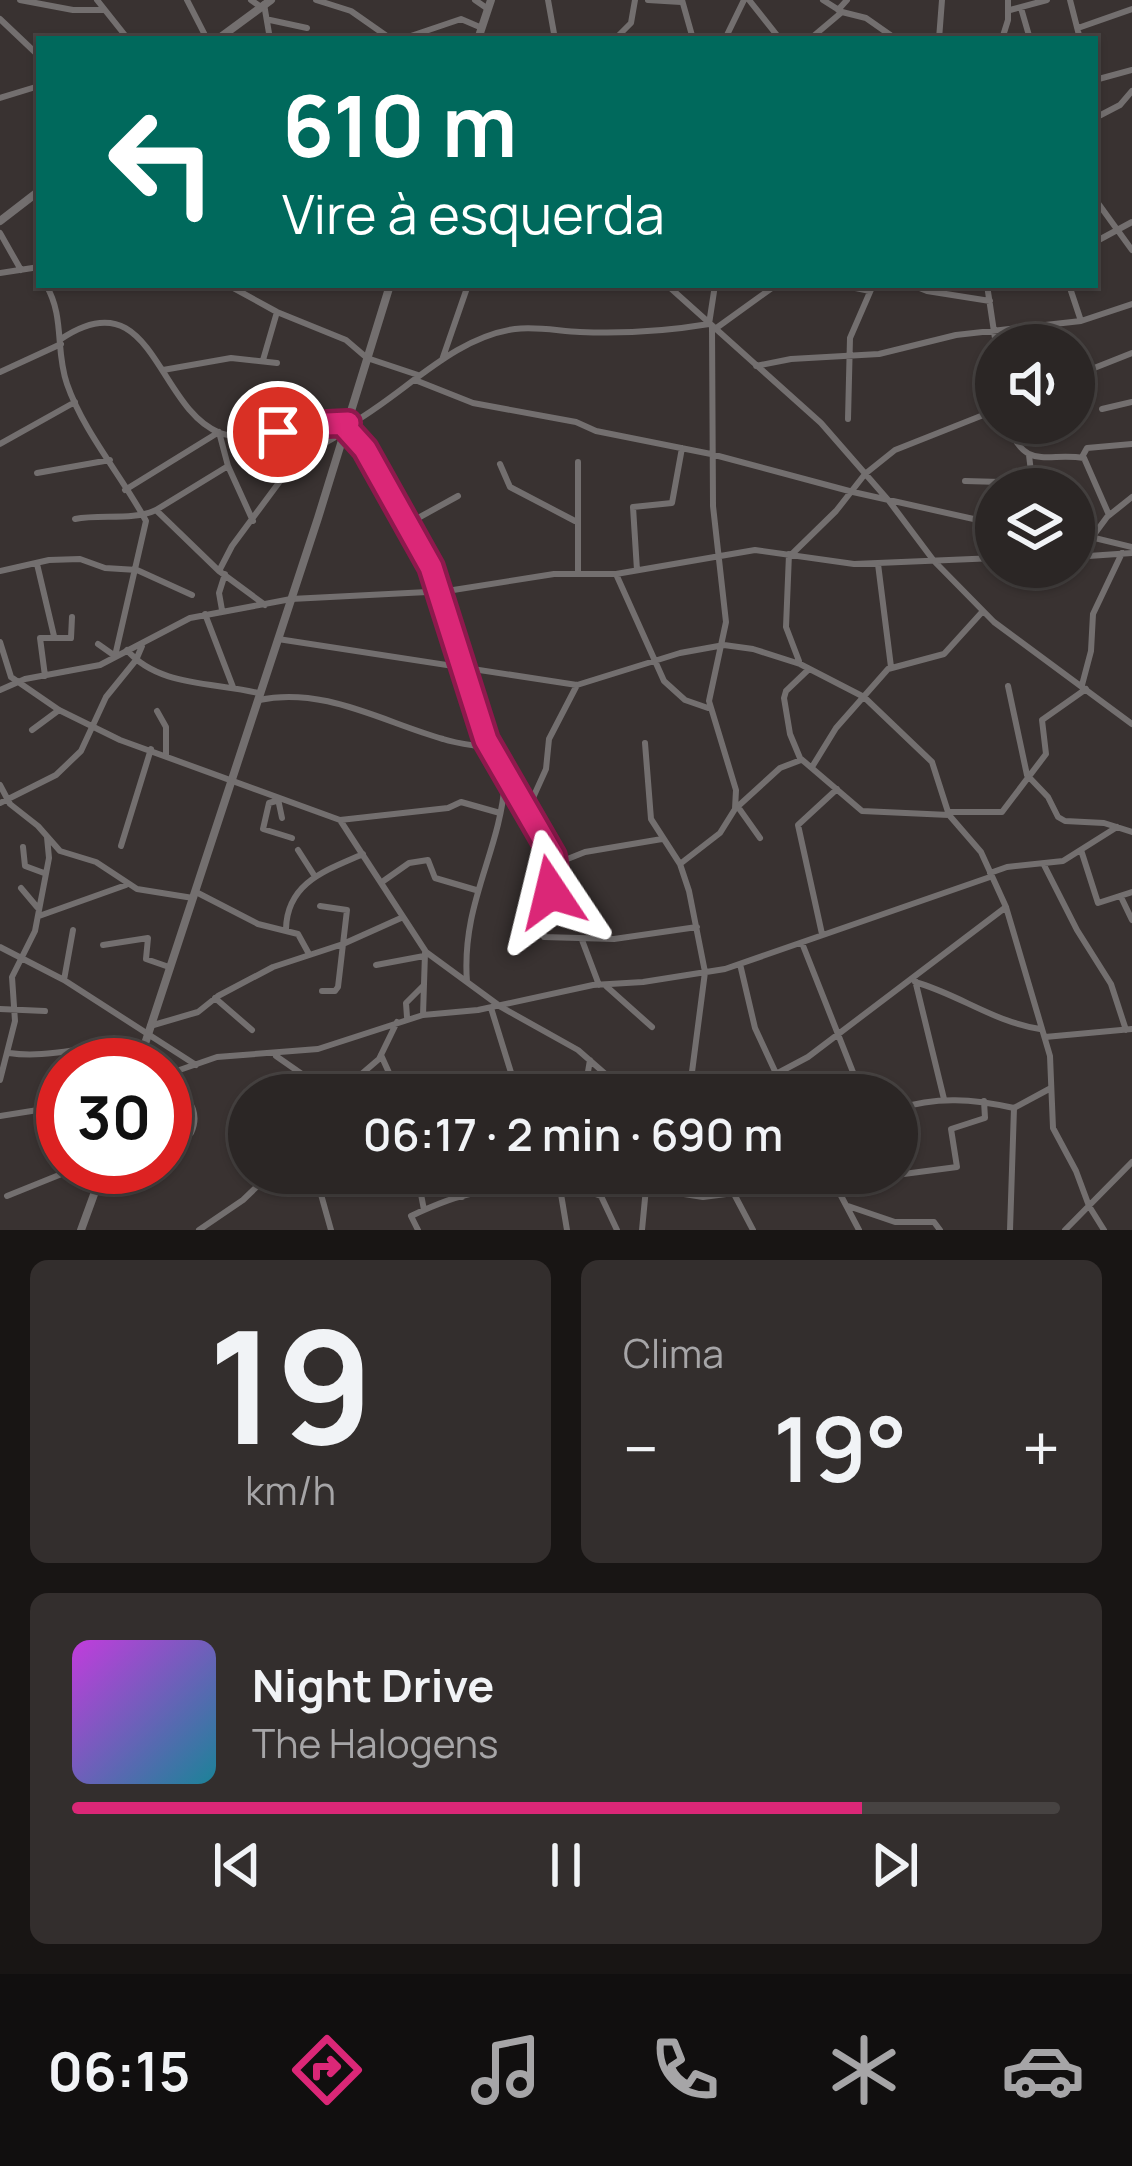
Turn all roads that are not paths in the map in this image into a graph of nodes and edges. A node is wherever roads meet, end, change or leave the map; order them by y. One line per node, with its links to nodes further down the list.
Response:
1 (20, 0): 17 (street)
2 (187, 0): 30 (street)
3 (251, 0): 18 (street)
4 (316, 0): 33 (street)
5 (475, 0): 19 (street)
6 (548, 0): 36 (street)
7 (635, 0): 37 (street)
8 (648, 0): 16 (street)
9 (747, 0): 39 (street); 40 (street)
10 (823, 0): 22 (street)
11 (847, 0): 22 (street)
12 (942, 0): 43 (street)
13 (1008, 0): 23 (street)
14 (1047, 0): 20 (street)
15 (1070, 0): 28 (street)
16 (681, 1): 38 (street)
17 (102, 3): 29 (street)
18 (265, 4): 25 (street); 31 (street)
19 (490, 4): 27 (street)
20 (1021, 8): 23 (street); 45 (street)
21 (1132, 8): 28 (street)
22 (840, 11): 41 (street); 42 (street)
23 (1009, 11): 44 (street)
24 (0, 19): 47 (street)
25 (270, 20): 26 (street); 32 (street)
26 (307, 28)
27 (482, 28): 34 (street); 35 (street)
28 (1078, 28): 46 (street)
29 (126, 36)
30 (205, 36)
31 (222, 36)
32 (270, 36)
33 (387, 36)
34 (411, 36)
35 (479, 36)
36 (554, 36)
37 (618, 36)
38 (692, 36)
39 (727, 36)
40 (777, 36)
41 (813, 36)
42 (892, 36)
43 (939, 36)
44 (1004, 36)
45 (1029, 36)
46 (1079, 36)
47 (36, 53)
48 (1132, 70): 49 (street)
49 (1119, 75): 50 (street); 52 (street)
50 (1098, 79)
51 (36, 87): 53 (street)
52 (1132, 90): 54 (street)
53 (0, 98)
54 (1098, 116)
55 (36, 193): 57 (street)
56 (1098, 204): 59 (street)
57 (0, 221)
58 (1132, 222): 59 (street)
59 (1116, 231): 61 (street); 62 (street)
60 (0, 233): 63 (street)
61 (1098, 240)
62 (1132, 250)
63 (21, 270): 64 (street); 65 (street)
64 (36, 270)
65 (0, 273)
66 (47, 288): 85 (street)
67 (389, 288): 88 (street)
68 (467, 288): 91 (street)
69 (670, 288): 83 (street)
70 (716, 288): 83 (street)
71 (771, 288): 83 (street)
72 (871, 288): 87 (street)
73 (918, 288): 77 (street)
74 (988, 288): 77 (street)
75 (1070, 288): 80 (street)
76 (244, 289): 79 (street)
77 (990, 301): 81 (street)
78 (1132, 304): 80 (street)
79 (277, 312): 88 (street); 89 (street)
80 (1081, 321): 82 (street)
81 (993, 324)
82 (1055, 324)
83 (712, 327): 91 (street); 92 (street); 108 (street)
84 (975, 333): 87 (street)
85 (61, 341): 94 (street); 95 (street); 97 (street)
86 (1132, 353): 93 (street)
87 (848, 356): 92 (street); 101 (street)
88 (367, 358): 96 (street); 102 (street)
89 (262, 361): 90 (street); 94 (street)
90 (277, 363)
91 (441, 363): 96 (street)
92 (756, 366): 117 (street)
93 (1095, 368)
94 (163, 370): 103 (street)
95 (0, 372)
96 (417, 378): 102 (street); 107 (street)
97 (75, 402): 104 (street); 111 (street)
98 (1132, 402): 99 (street)
99 (1102, 409)
100 (975, 418): 117 (street)
101 (848, 419)
102 (347, 427): 103 (street); 130 (street); 132 (street); 153 (street)
103 (219, 432): 114 (street); 120 (street)
104 (0, 444)
105 (1017, 444): 109 (street)
106 (1132, 444): 110 (street)
107 (682, 448): 108 (street); 145 (street)
108 (711, 454): 121 (street); 139 (street)
109 (1029, 455): 110 (street); 115 (street)
110 (1082, 457): 127 (street)
111 (111, 460): 116 (street); 120 (street)
112 (578, 462): 131 (street)
113 (500, 464): 131 (street)
114 (228, 466): 125 (street); 130 (street)
115 (1030, 468)
116 (38, 473)
117 (866, 474): 121 (street); 124 (street)
118 (965, 481): 119 (street)
119 (975, 482)
120 (124, 490): 126 (street)
121 (853, 492): 124 (street); 136 (street)
122 (458, 496): 132 (street)
123 (1132, 497): 127 (street)
124 (889, 501): 129 (street); 141 (street)
125 (156, 510): 126 (street); 148 (street)
126 (143, 514): 128 (street); 144 (street)
127 (1109, 515): 134 (street)
128 (75, 519)
129 (975, 519)
130 (254, 521): 148 (street)
131 (575, 521): 149 (street)
132 (409, 523): 151 (street)
133 (1095, 535): 134 (street)
134 (1098, 535): 135 (street)
135 (1129, 551): 137 (street); 147 (street)
136 (790, 554): 139 (street); 143 (street); 169 (street)
137 (1101, 554): 138 (street); 147 (street)
138 (1095, 555)
139 (720, 558): 145 (street); 163 (street)
140 (975, 560): 141 (street)
141 (934, 561): 143 (street); 156 (street)
142 (37, 562): 144 (street); 146 (street); 159 (street)
143 (878, 564): 170 (street)
144 (137, 571): 152 (street); 166 (street)
145 (637, 571): 150 (street)
146 (0, 572)
147 (1112, 572): 176 (street)
148 (222, 573): 154 (street); 155 (street)
149 (578, 574): 150 (street); 151 (street)
150 (616, 574): 168 (street)
151 (441, 591): 153 (street); 173 (street)
152 (192, 595)
153 (291, 599): 154 (street); 160 (street)
154 (265, 605): 155 (street)
155 (223, 610): 157 (street)
156 (983, 611): 170 (street); 176 (street)
157 (205, 614): 164 (street); 179 (street)
158 (72, 616): 159 (street)
159 (54, 636): 174 (street)
160 (277, 639): 173 (street); 181 (street)
161 (0, 642): 175 (street)
162 (98, 644): 166 (street)
163 (724, 645): 168 (street); 169 (street); 184 (street)
164 (142, 646): 165 (street); 167 (street)
165 (128, 650): 166 (street); 167 (street)
166 (115, 656): 174 (street)
167 (136, 660): 179 (street); 188 (street)
168 (653, 660): 177 (street); 184 (street)
169 (800, 664): 172 (street)
170 (891, 667): 183 (street)
171 (0, 668): 175 (street)
172 (809, 669): 183 (street); 194 (street)
173 (466, 671): 177 (street); 192 (street)
174 (45, 676): 175 (street)
175 (14, 680): 180 (street); 185 (street)
176 (1082, 683): 187 (street); 196 (street)
177 (577, 685): 206 (street)
178 (1008, 686): 196 (street)
179 (232, 687): 181 (street)
180 (0, 690)
181 (258, 694): 182 (street); 182 (street); 198 (street)
182 (276, 697): 192 (street)
183 (864, 697): 195 (street); 208 (street)
184 (710, 709): 205 (street)
185 (59, 710): 188 (street); 189 (street)
186 (157, 711): 193 (street)
187 (1132, 724)
188 (93, 728): 191 (street); 204 (street)
189 (32, 730)
190 (645, 743): 216 (street)
191 (152, 748): 193 (street); 217 (street)
192 (490, 748): 197 (street)
193 (166, 755): 198 (street)
194 (801, 760): 195 (street); 205 (street)
195 (812, 766): 201 (street)
196 (1027, 775): 208 (street); 211 (street)
197 (506, 777): 200 (street); 202 (street)
198 (232, 781): 203 (street); 233 (street)
199 (0, 785): 204 (street)
200 (513, 788): 202 (street); 206 (street)
201 (837, 789): 208 (street); 243 (street)
202 (504, 792): 207 (street)
203 (278, 799): 209 (street); 210 (street); 214 (street)
204 (2, 801): 213 (street)
205 (736, 808): 215 (street); 223 (street)
206 (527, 811): 222 (street)
207 (500, 813): 210 (street); 231 (street)
208 (949, 814): 227 (street)
209 (282, 818)
210 (340, 820): 221 (street)
211 (1117, 827): 212 (street); 220 (street)
212 (1132, 832)
213 (46, 837): 225 (street); 229 (street)
214 (292, 838)
215 (760, 838)
216 (662, 839): 222 (street); 223 (street)
217 (121, 846)
218 (23, 847): 225 (street)
219 (298, 850): 226 (street)
220 (1081, 850): 224 (street); 234 (street)
221 (363, 854): 226 (street); 228 (street)
222 (555, 864): 244 (street)
223 (680, 864): 240 (street)
224 (1044, 866): 227 (street); 273 (street)
225 (44, 873): 237 (street)
226 (314, 875): 241 (street)
227 (990, 875): 236 (street); 243 (street)
228 (382, 882): 231 (street); 238 (street)
229 (128, 884): 233 (street); 237 (street)
230 (21, 888): 237 (street)
231 (476, 890): 258 (street)
232 (1132, 892): 234 (street)
233 (194, 894): 241 (street); 254 (street)
234 (1121, 897): 239 (street)
235 (320, 906): 246 (street)
236 (1006, 907): 256 (street); 275 (street)
237 (39, 913): 251 (street)
238 (401, 918): 246 (street); 250 (street)
239 (1132, 920)
240 (697, 927): 244 (street); 255 (street)
241 (286, 928): 249 (street)
242 (73, 930): 257 (street)
243 (822, 934): 245 (street)
244 (583, 940): 260 (street)
245 (802, 943): 252 (street); 276 (street)
246 (343, 944): 249 (street); 261 (street)
247 (103, 945): 254 (street)
248 (0, 947): 251 (street)
249 (309, 954): 262 (street)
250 (425, 954): 253 (street); 258 (street); 259 (street)
251 (20, 958): 257 (street); 266 (street)
252 (740, 964): 255 (street); 291 (street)
253 (376, 965)
254 (169, 967): 274 (street)
255 (705, 972): 260 (street); 290 (street)
256 (914, 978): 275 (street); 276 (street); 296 (street)
257 (64, 980): 274 (street)
258 (467, 982): 263 (street)
259 (423, 986): 268 (street); 269 (street)
260 (602, 986): 263 (street); 271 (street)
261 (322, 991)
262 (215, 998): 272 (street); 274 (street)
263 (502, 1006): 264 (street); 281 (street)
264 (490, 1008): 268 (street); 287 (street)
265 (0, 1009): 266 (street)
266 (15, 1010): 267 (street); 279 (street)
267 (45, 1010)
268 (423, 1015): 269 (street)
269 (407, 1018): 270 (street)
270 (397, 1022): 278 (street); 280 (street)
271 (652, 1027)
272 (252, 1030)
273 (1129, 1030): 275 (street)
274 (149, 1031): 277 (street); 282 (street)
275 (1044, 1033): 294 (street)
276 (836, 1034): 291 (street); 292 (street)
277 (147, 1038)
278 (272, 1054): 282 (street); 284 (street)
279 (6, 1055): 293 (street)
280 (381, 1055): 285 (street); 286 (street)
281 (590, 1060): 288 (street); 289 (street)
282 (196, 1065): 283 (street)
283 (192, 1067)
284 (302, 1074)
285 (359, 1074)
286 (390, 1074)
287 (511, 1074)
288 (589, 1074)
289 (606, 1074)
290 (692, 1074)
291 (776, 1074)
292 (853, 1074)
293 (0, 1080)
294 (1053, 1087): 295 (street); 298 (street)
295 (1041, 1094): 298 (street); 300 (street)
296 (944, 1099): 297 (street); 299 (street)
297 (984, 1101): 300 (street); 304 (street)
298 (1052, 1103): 322 (street)
299 (918, 1105)
300 (1014, 1108): 336 (street)
301 (36, 1110): 302 (street)
302 (0, 1116)
303 (1132, 1162): 322 (street)
304 (918, 1173)
305 (36, 1185): 319 (street)
306 (94, 1194): 327 (street)
307 (249, 1194): 325 (street)
308 (321, 1194): 329 (street)
309 (421, 1194): 323 (street)
310 (462, 1194): 320 (street)
311 (484, 1194): 320 (street)
312 (559, 1194): 331 (street)
313 (596, 1194): 332 (street)
314 (645, 1194): 333 (street)
315 (685, 1194): 316 (street)
316 (726, 1194)
317 (735, 1194): 334 (street)
318 (841, 1194): 321 (street)
319 (8, 1196)
320 (462, 1197): 323 (street)
321 (848, 1206): 324 (street); 326 (street)
322 (1089, 1206): 337 (street); 338 (street)
323 (424, 1210): 330 (street)
324 (863, 1210): 326 (street); 335 (street)
325 (212, 1227): 328 (street)
326 (858, 1227)
327 (81, 1230)
328 (200, 1230)
329 (331, 1230)
330 (418, 1230)
331 (567, 1230)
332 (617, 1230)
333 (642, 1230)
334 (753, 1230)
335 (940, 1230)
336 (1010, 1230)
337 (1065, 1230)
338 (1104, 1230)

